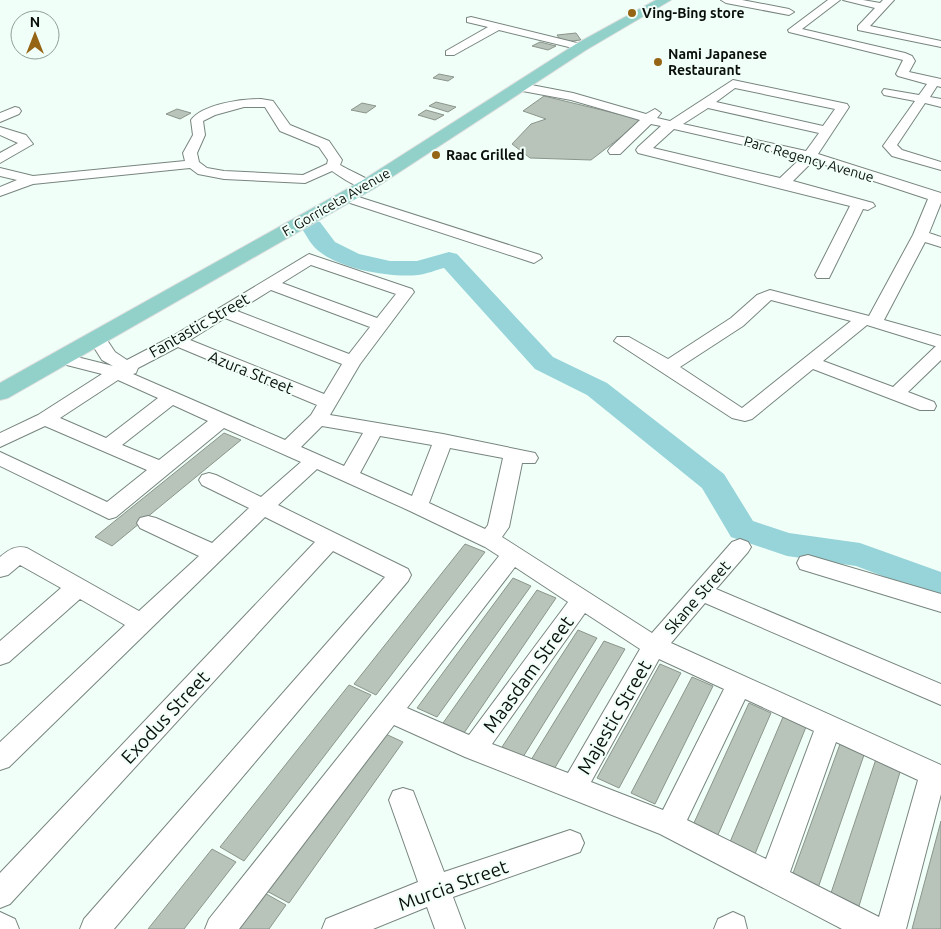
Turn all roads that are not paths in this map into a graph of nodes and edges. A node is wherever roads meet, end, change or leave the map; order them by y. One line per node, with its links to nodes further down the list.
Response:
1 (665, 0): 12 (main road, F. Gorriceta Avenue)
2 (726, 0): 6 (street)
3 (835, 0): 10 (street)
4 (848, 0): 5 (street)
5 (886, 4): 9 (street)
6 (788, 12)
7 (471, 20): 8 (street)
8 (495, 28): 12 (street); 13 (street)
9 (862, 28): 10 (street); 11 (street)
10 (842, 42): 14 (street)
11 (941, 44)
12 (581, 47): 15 (main road, F. Gorriceta Avenue)
13 (450, 53)
14 (937, 83): 17 (street)
15 (524, 85): 21 (street, Parc Regency Avenue); 35 (main road, F. Gorriceta Avenue)
16 (888, 92): 17 (street)
17 (923, 100): 18 (street); 30 (street)
18 (941, 103)
19 (706, 104): 23 (street); 24 (street); 24 (street)
20 (15, 111): 22 (street)
21 (652, 117): 23 (street, Parc Regency Avenue); 25 (street)
22 (0, 124): 27 (street)
23 (675, 125): 26 (street, Parc Regency Avenue); 34 (street)
24 (827, 131): 26 (street)
25 (615, 151)
26 (809, 157): 34 (street); 37 (street, Parc Regency Avenue)
27 (0, 159)
28 (193, 164): 29 (street); 32 (street); 33 (street)
29 (333, 166): 32 (street); 35 (street)
30 (941, 166)
31 (4, 177): 33 (street)
32 (305, 179): 35 (street)
33 (33, 180): 36 (street)
34 (783, 183): 41 (street)
35 (357, 187): 40 (street); 46 (main road, F. Gorriceta Avenue)
36 (0, 192)
37 (939, 198): 38 (street)
38 (921, 235): 39 (street); 44 (street)
39 (941, 242)
40 (534, 258)
41 (823, 275)
42 (270, 284): 43 (street, Fantastic Street); 45 (street); 45 (street, Fantastic Street)
43 (224, 312): 47 (street, Fantastic Street); 52 (street)
44 (869, 321): 49 (street); 53 (street); 54 (street)
45 (380, 326): 52 (street)
46 (97, 338): 51 (main road, F. Gorriceta Avenue); 55 (street)
47 (177, 341): 55 (street, Fantastic Street); 60 (street, Azura Street)
48 (622, 342): 54 (street)
49 (941, 342)
50 (941, 350): 57 (street)
51 (61, 358): 55 (street); 56 (main road, F. Gorriceta Avenue)
52 (352, 362): 60 (street)
53 (813, 363): 54 (street); 57 (street)
54 (668, 367)
55 (121, 370): 58 (street); 61 (street, Fantastic Street); 67 (street)
56 (0, 393)
57 (894, 395): 59 (street)
58 (171, 397): 62 (street); 66 (street)
59 (927, 406)
60 (322, 411): 63 (street, Azura Street); 67 (street)
61 (45, 419): 65 (street, Fantastic Street); 66 (street)
62 (221, 420): 67 (street); 70 (street)
63 (374, 430): 64 (street, Azura Street); 71 (street)
64 (443, 440): 73 (street); 77 (street, Azura Street)
65 (0, 441)
66 (108, 446): 70 (street)
67 (291, 447): 69 (street); 71 (street)
68 (0, 458): 70 (street)
69 (314, 461): 71 (street); 74 (street)
70 (162, 469)
71 (351, 472): 73 (street); 77 (street)
72 (209, 480): 74 (street)
73 (421, 499): 77 (street)
74 (264, 506): 76 (street); 79 (street)
75 (148, 523): 79 (street)
76 (330, 540): 102 (street, Exodus Street); 105 (street)
77 (496, 543): 84 (street); 91 (street)
78 (740, 547): 83 (street, Skane Street)
79 (215, 554): 86 (street)
80 (808, 563): 85 (street)
81 (0, 569): 82 (street)
82 (78, 587): 86 (street); 88 (street)
83 (701, 592): 87 (street, Skane Street); 90 (street)
84 (582, 600): 87 (street); 93 (street, Maasdam Street)
85 (941, 603)
86 (143, 624): 94 (street)
87 (654, 646): 89 (street); 96 (street, Majestic Street)
88 (0, 656)
89 (739, 686): 92 (street); 98 (street)
90 (941, 695)
91 (390, 712): 93 (street); 106 (street)
92 (829, 726): 95 (street); 100 (street)
93 (474, 749): 96 (street)
94 (0, 759)
95 (937, 776): 110 (street)
96 (574, 787): 98 (street)
97 (403, 800): 101 (street)
98 (670, 825): 100 (street)
99 (570, 843): 101 (street, Murcia Street)
100 (773, 878): 109 (street)
101 (436, 889): 107 (street, Murcia Street); 108 (street)
102 (0, 894)
103 (0, 927): 104 (street)
104 (4, 929)
105 (94, 929)
106 (220, 929)
107 (337, 929)
108 (450, 929)
109 (872, 929)
110 (891, 929)

